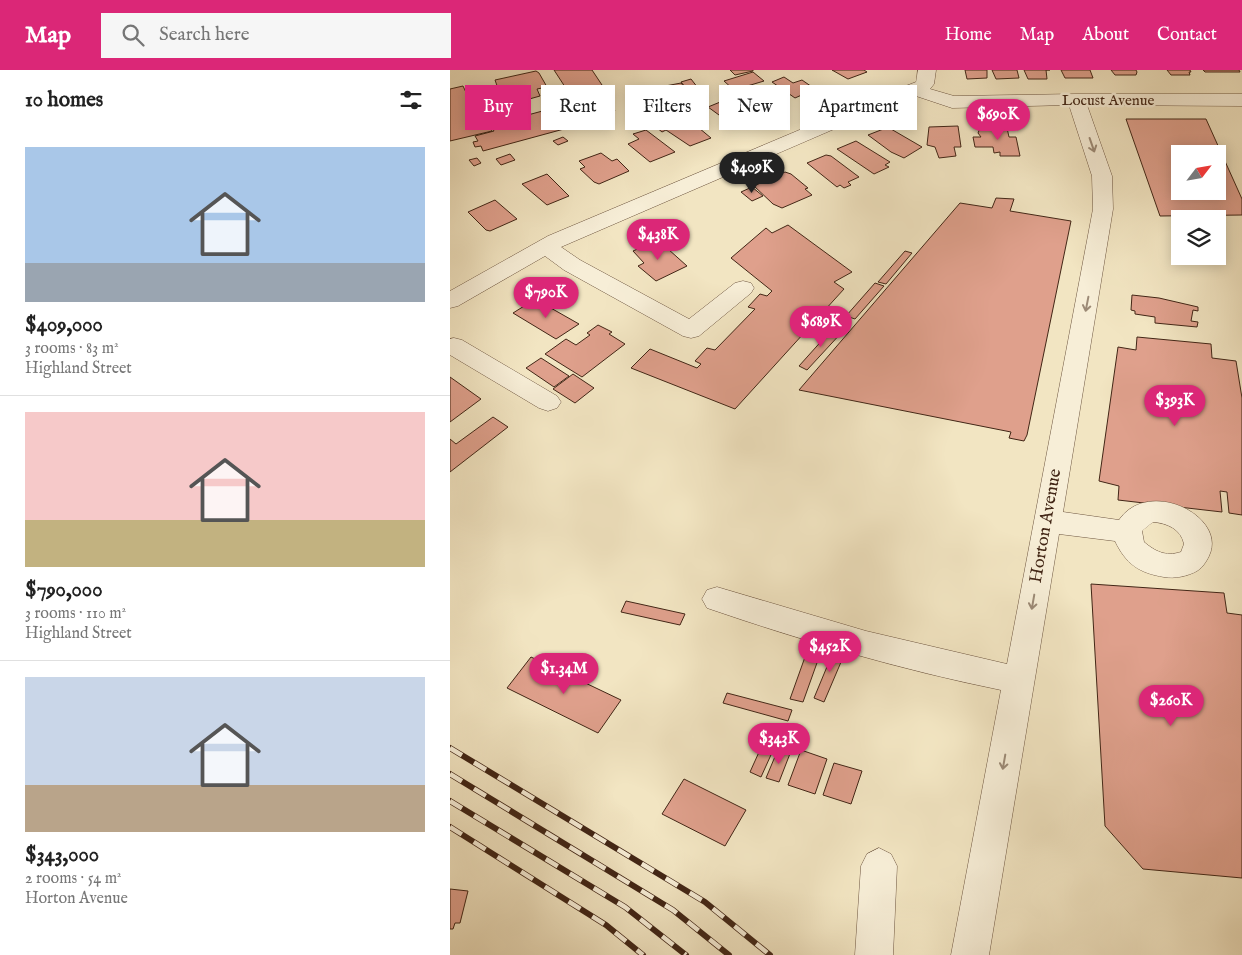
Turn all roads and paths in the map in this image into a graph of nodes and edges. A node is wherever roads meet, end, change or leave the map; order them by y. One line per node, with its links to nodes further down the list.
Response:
1 (926, 70): 2 (street)
2 (917, 89)
3 (917, 90): 4 (street, Locust Avenue)
4 (1076, 99): 5 (street, Locust Avenue); 12 (street, Horton Avenue, one-way to 12)
5 (1242, 100)
6 (817, 130): 7 (street)
7 (546, 247): 8 (street); 9 (street)
8 (743, 288)
9 (450, 301)
10 (450, 347): 11 (street)
11 (548, 402)
12 (1047, 521): 13 (street); 15 (street, Horton Avenue, one-way to 15)
13 (1127, 532): 13 (street)
14 (717, 599): 15 (street)
15 (1019, 680): 18 (street, Horton Avenue, one-way to 18)
16 (879, 866): 17 (street)
17 (874, 955)
18 (970, 955)

